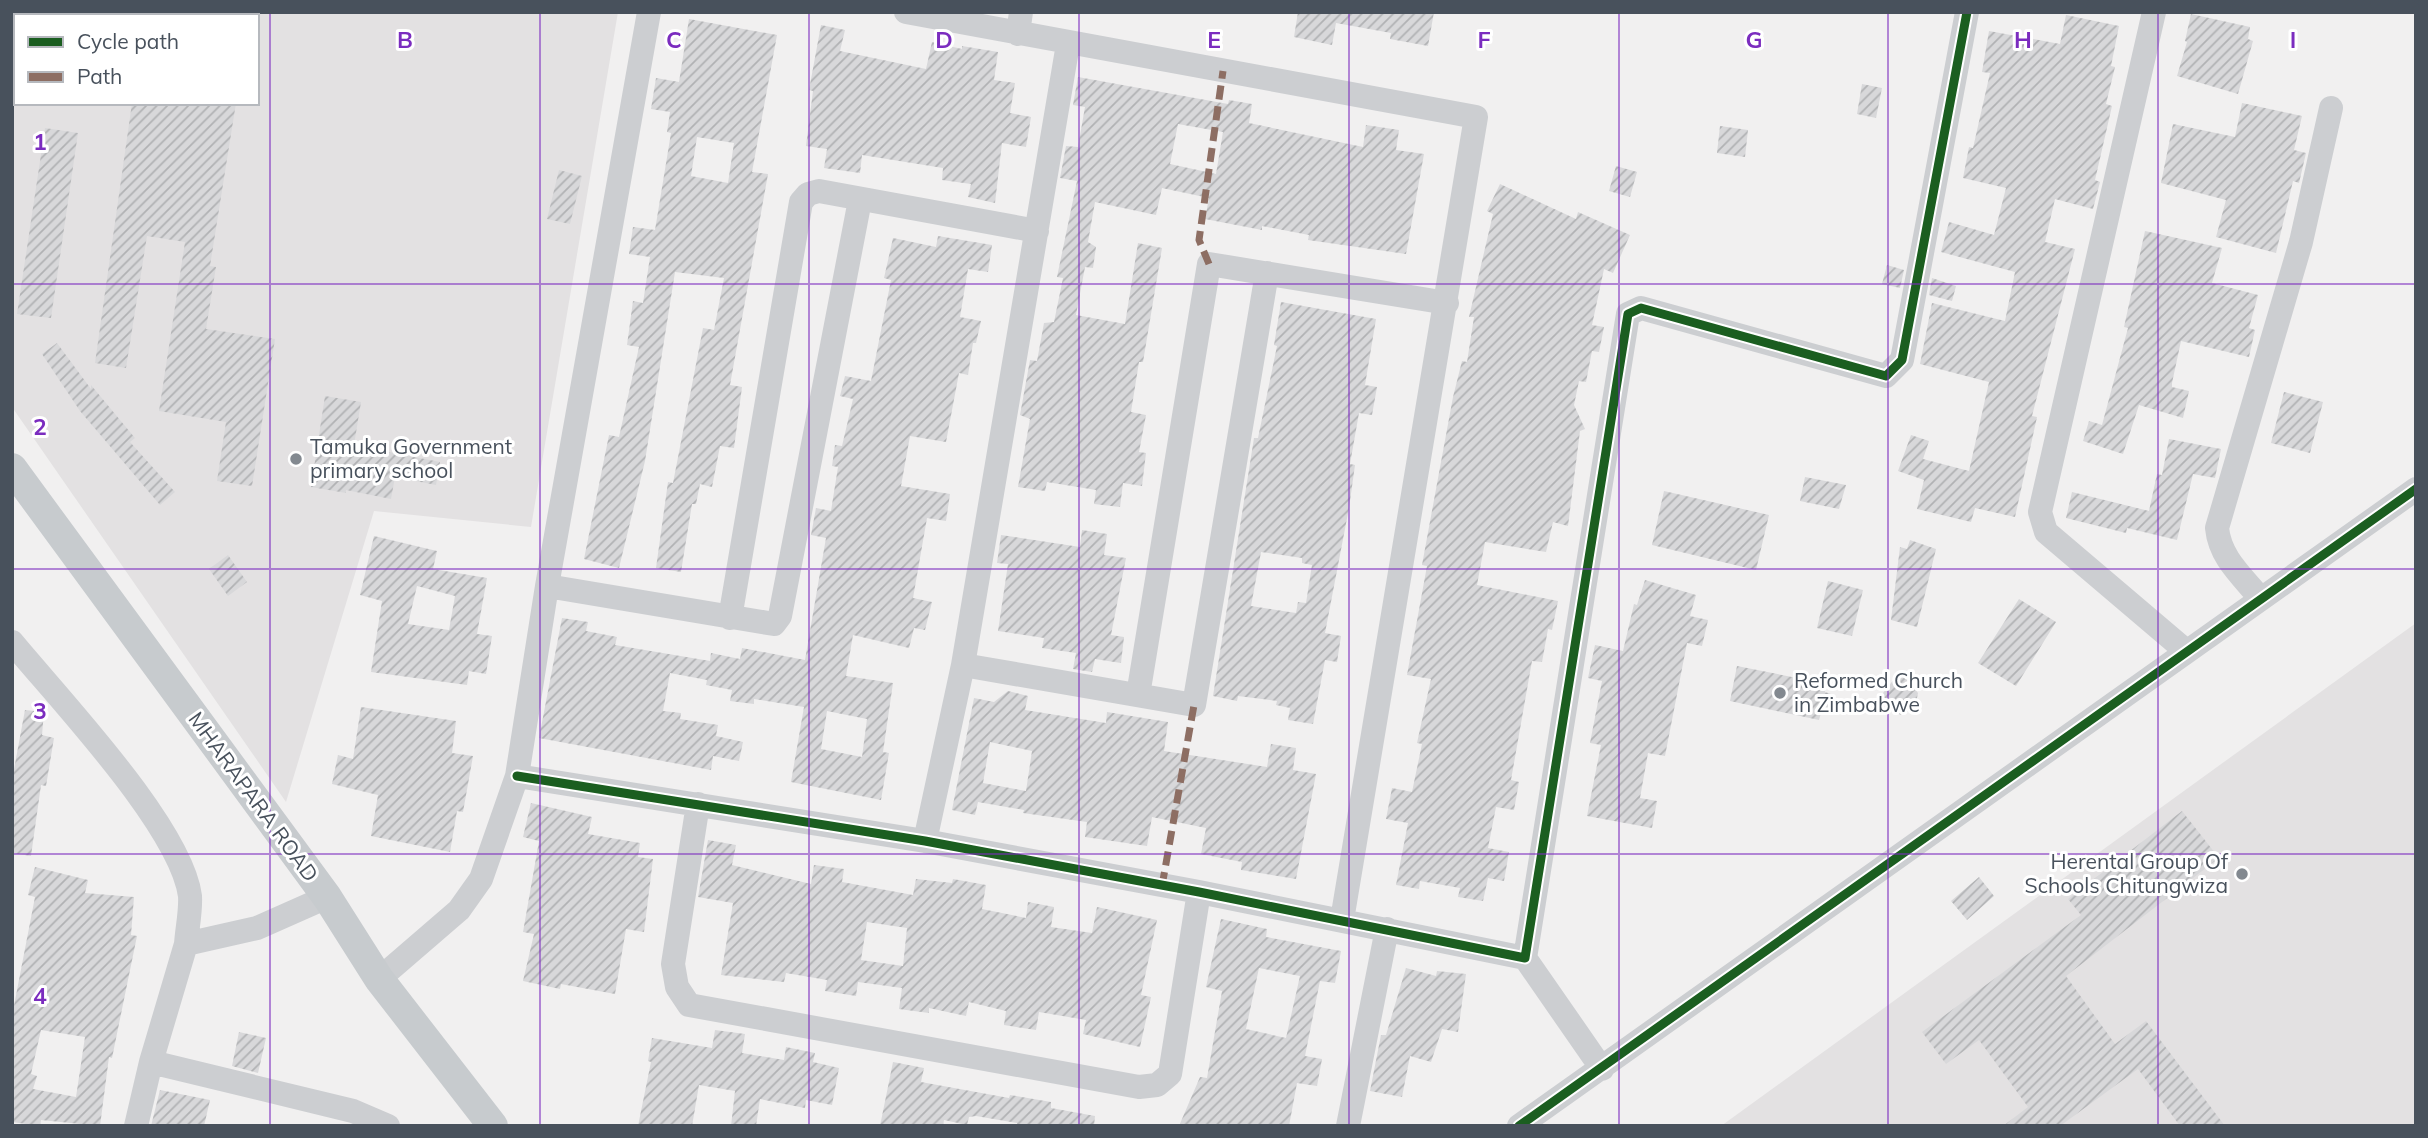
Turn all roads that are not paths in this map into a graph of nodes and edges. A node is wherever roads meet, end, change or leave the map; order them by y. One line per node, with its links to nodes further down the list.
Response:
1 (649, 12): 14 (street)
2 (906, 12): 5 (street)
3 (1967, 12): 29 (street)
4 (2154, 12): 18 (street)
5 (1019, 23): 6 (street)
6 (1068, 44): 9 (street); 11 (street)
7 (2331, 108): 15 (street)
8 (860, 200): 9 (street); 16 (street); 16 (street)
9 (1037, 230): 19 (street)
10 (1267, 273): 11 (street); 20 (street); 20 (street)
11 (1447, 303): 26 (street)
12 (12, 468): 25 (main road, MHARAPARA ROAD)
13 (2416, 489): 15 (street)
14 (547, 586): 16 (street); 21 (street)
15 (2260, 598): 18 (street)
16 (730, 618)
17 (12, 642): 28 (street)
18 (2186, 651): 32 (street)
19 (963, 665): 20 (street); 23 (street)
20 (1138, 695)
21 (517, 776): 22 (street); 30 (street)
22 (698, 804): 23 (street); 24 (street)
23 (925, 841): 24 (street)
24 (1199, 892): 26 (street)
25 (327, 897): 28 (street); 30 (main road, MHARAPARA ROAD)
26 (1342, 920): 27 (street)
27 (1387, 929): 29 (street); 36 (street)
28 (186, 944): 31 (street)
29 (1525, 958): 32 (street)
30 (379, 979): 35 (main road, MHARAPARA ROAD)
31 (151, 1062): 33 (street); 34 (street)
32 (1602, 1069): 37 (street)
33 (136, 1126)
34 (388, 1126)
35 (493, 1126)
36 (1348, 1126)
37 (1519, 1126)

